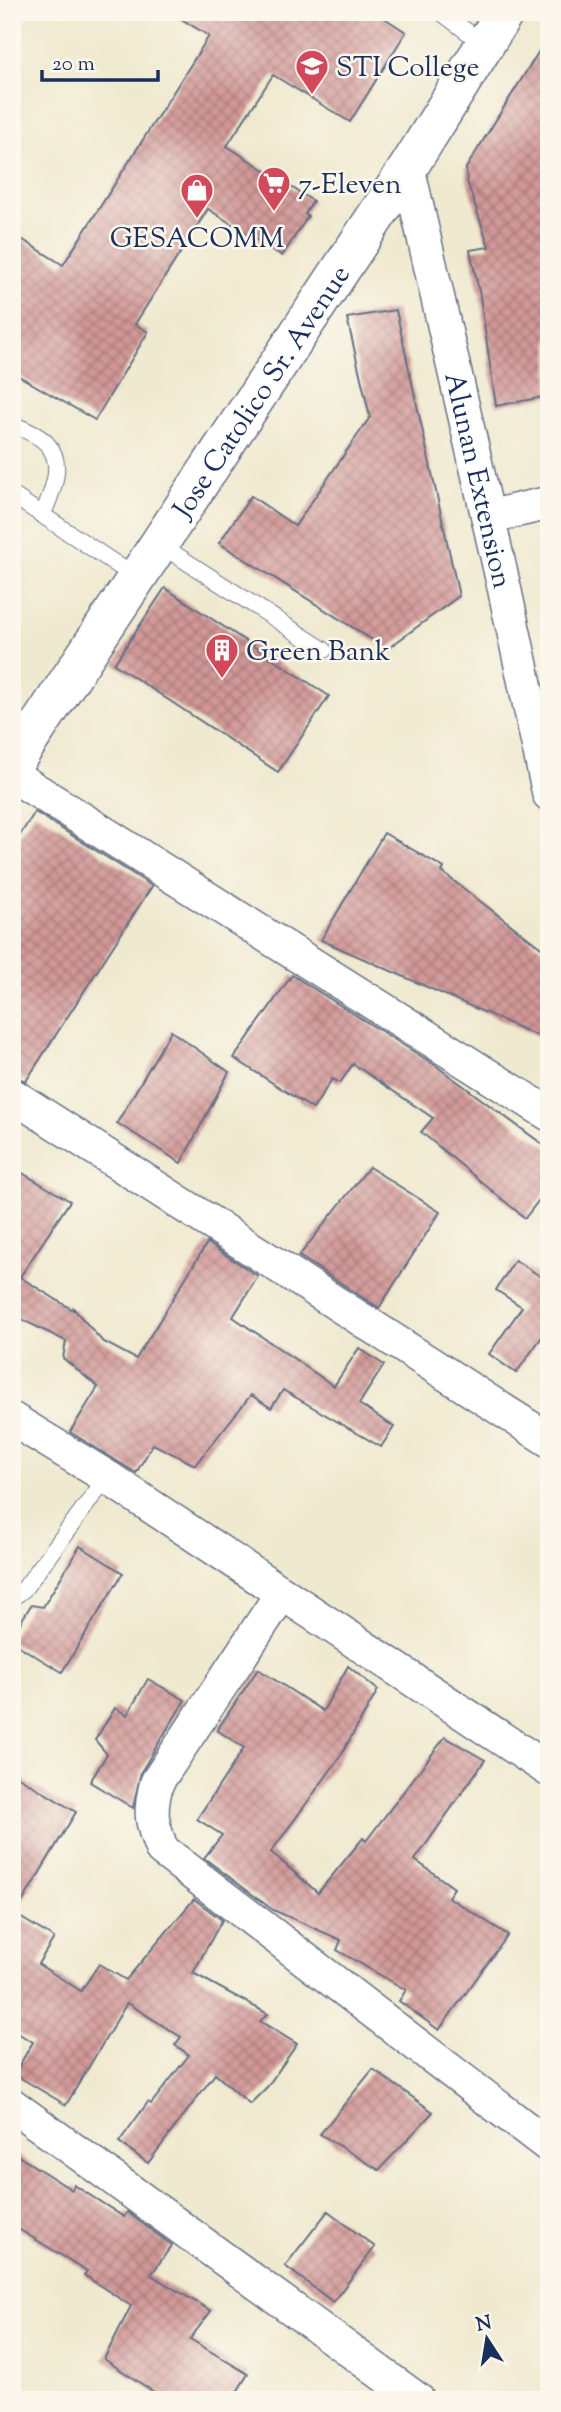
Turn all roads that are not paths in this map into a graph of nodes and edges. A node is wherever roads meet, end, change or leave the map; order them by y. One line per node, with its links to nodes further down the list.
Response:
1 (440, 12): 3 (lane)
2 (505, 12): 3 (main road, Jose Catolico Sr. Avenue)
3 (485, 45): 4 (main road, Jose Catolico Sr. Avenue)
4 (408, 168): 9 (street, Alunan Extension); 10 (main road, Jose Catolico Sr. Avenue)
5 (12, 424): 8 (lane)
6 (12, 495): 8 (lane)
7 (549, 503): 9 (street)
8 (43, 514): 11 (lane)
9 (488, 517): 15 (street, Alunan Extension)
10 (159, 544): 11 (main road, Jose Catolico Sr. Avenue); 12 (lane)
11 (137, 578): 13 (main road, Jose Catolico Sr. Avenue)
12 (324, 650)
13 (12, 766)
14 (12, 775): 17 (street)
15 (549, 794)
16 (12, 1095): 19 (street)
17 (549, 1114)
18 (12, 1419): 20 (street)
19 (549, 1440)
20 (107, 1477): 21 (street); 22 (lane)
21 (282, 1593): 23 (street); 25 (street)
22 (12, 1598)
23 (549, 1770)
24 (12, 2105): 26 (street)
25 (549, 2146)
26 (418, 2400)

